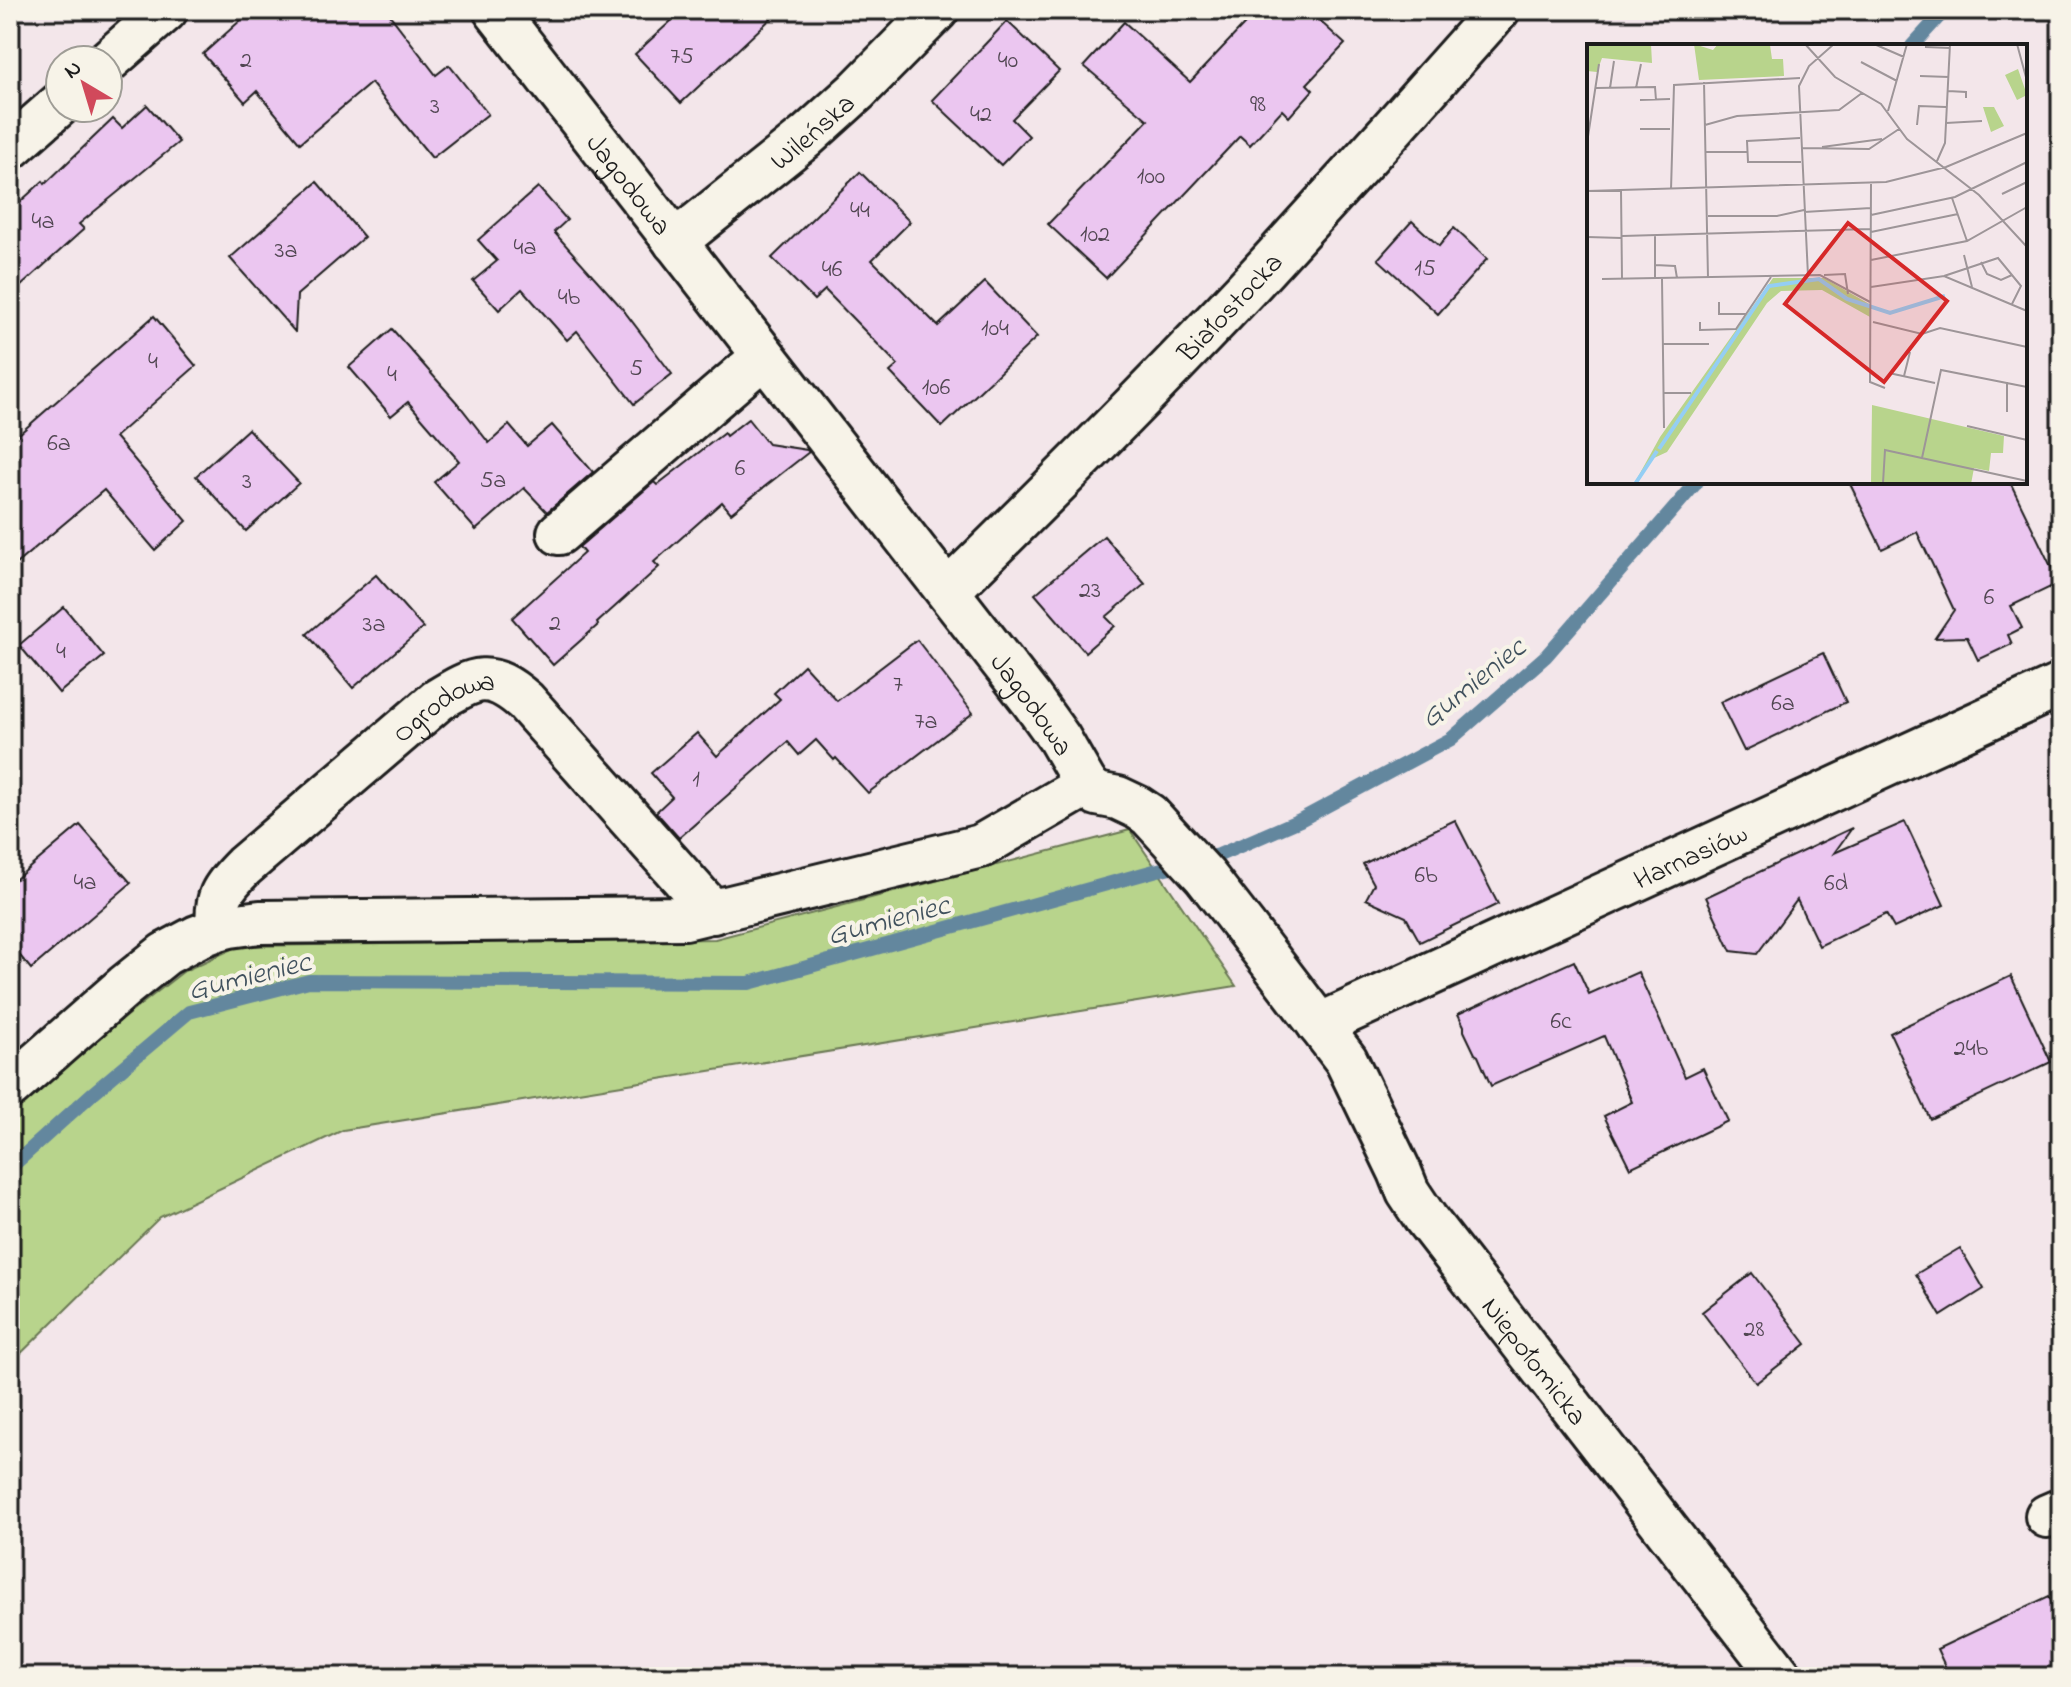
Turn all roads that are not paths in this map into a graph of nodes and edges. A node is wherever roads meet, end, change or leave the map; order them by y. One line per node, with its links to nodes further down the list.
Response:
1 (166, 10): 5 (street)
2 (495, 10): 8 (street, Jagodowa)
3 (937, 10): 8 (street, Wileńska)
4 (1498, 10): 11 (street, Białostocka)
5 (124, 47)
6 (44, 118): 7 (street)
7 (10, 148)
8 (675, 242): 9 (street, Jagodowa)
9 (764, 356): 10 (street); 11 (street, Jagodowa)
10 (559, 533)
11 (948, 591): 13 (street, Jagodowa)
12 (2061, 685): 16 (street, Harnasiów)
13 (1086, 785): 14 (street); 16 (street, Jagodowa)
14 (713, 912): 15 (street); 15 (street, Ogrodowa)
15 (218, 929): 17 (street)
16 (1319, 1025): 18 (street, Niepołomicka)
17 (14, 1076)
18 (1781, 1677)

